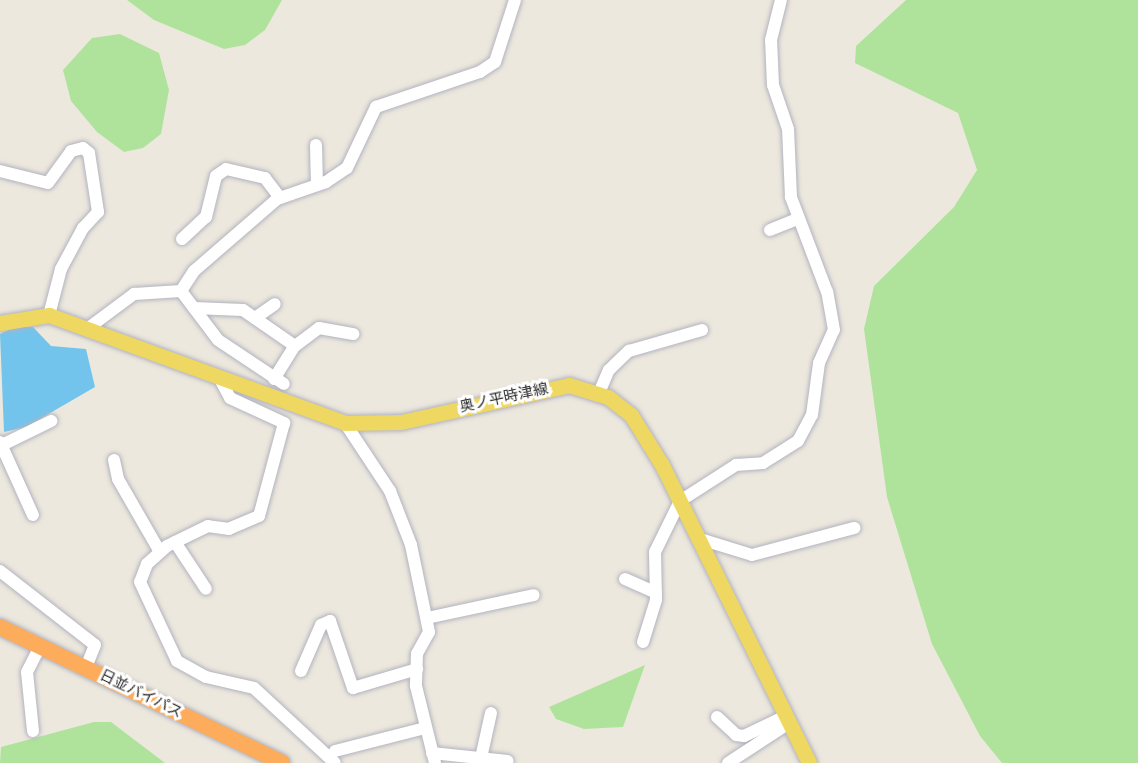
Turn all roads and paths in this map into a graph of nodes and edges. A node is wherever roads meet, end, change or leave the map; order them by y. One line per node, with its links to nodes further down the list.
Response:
1 (515, 0): 5 (street)
2 (781, 0): 7 (street)
3 (316, 145): 5 (street)
4 (0, 171): 13 (street)
5 (317, 185): 6 (street)
6 (280, 198): 9 (street); 10 (street)
7 (799, 218): 8 (street); 26 (street)
8 (770, 230)
9 (182, 239)
10 (181, 291): 12 (street); 16 (street)
11 (274, 304): 14 (street)
12 (194, 308): 14 (street); 19 (street)
13 (49, 315): 15 (main road, 奥ノ平時津線); 16 (main road, 奥ノ平時津線)
14 (255, 318): 19 (street)
15 (0, 323)
16 (87, 329): 20 (main road, 奥ノ平時津線)
17 (702, 330): 21 (street)
18 (353, 334): 19 (street)
19 (295, 346)
20 (221, 381): 23 (main road, 奥ノ平時津線); 30 (street)
21 (599, 393): 23 (main road, 奥ノ平時津線); 26 (main road, 奥ノ平時津線)
22 (51, 421): 24 (street)
23 (345, 423): 37 (street)
24 (1, 443): 27 (street)
25 (114, 460): 31 (street)
26 (680, 501): 29 (main road, 奥ノ平時津線); 35 (street)
27 (33, 515)
28 (854, 528): 29 (street)
29 (700, 539): 46 (main road, 奥ノ平時津線)
30 (175, 542): 31 (street); 34 (street)
31 (160, 552): 49 (street)
32 (0, 571): 41 (street)
33 (625, 579): 35 (street)
34 (206, 589)
35 (656, 593): 39 (street)
36 (534, 595): 37 (street)
37 (427, 618): 42 (street)
38 (0, 627): 40 (highway, 日並バイパス)
39 (643, 642)
40 (40, 646): 41 (highway, 日並バイパス); 48 (street)
41 (86, 667): 53 (highway, 日並バイパス)
42 (417, 669): 43 (street); 47 (street)
43 (301, 671)
44 (491, 714): 51 (street)
45 (717, 717): 46 (street)
46 (787, 720): 54 (street); 55 (main road, 奥ノ平時津線)
47 (424, 728): 49 (street); 50 (street)
48 (33, 731)
49 (335, 757)
50 (434, 758): 51 (street)
51 (481, 758): 52 (street)
52 (508, 761)
53 (282, 763)
54 (728, 763)
55 (808, 763)

